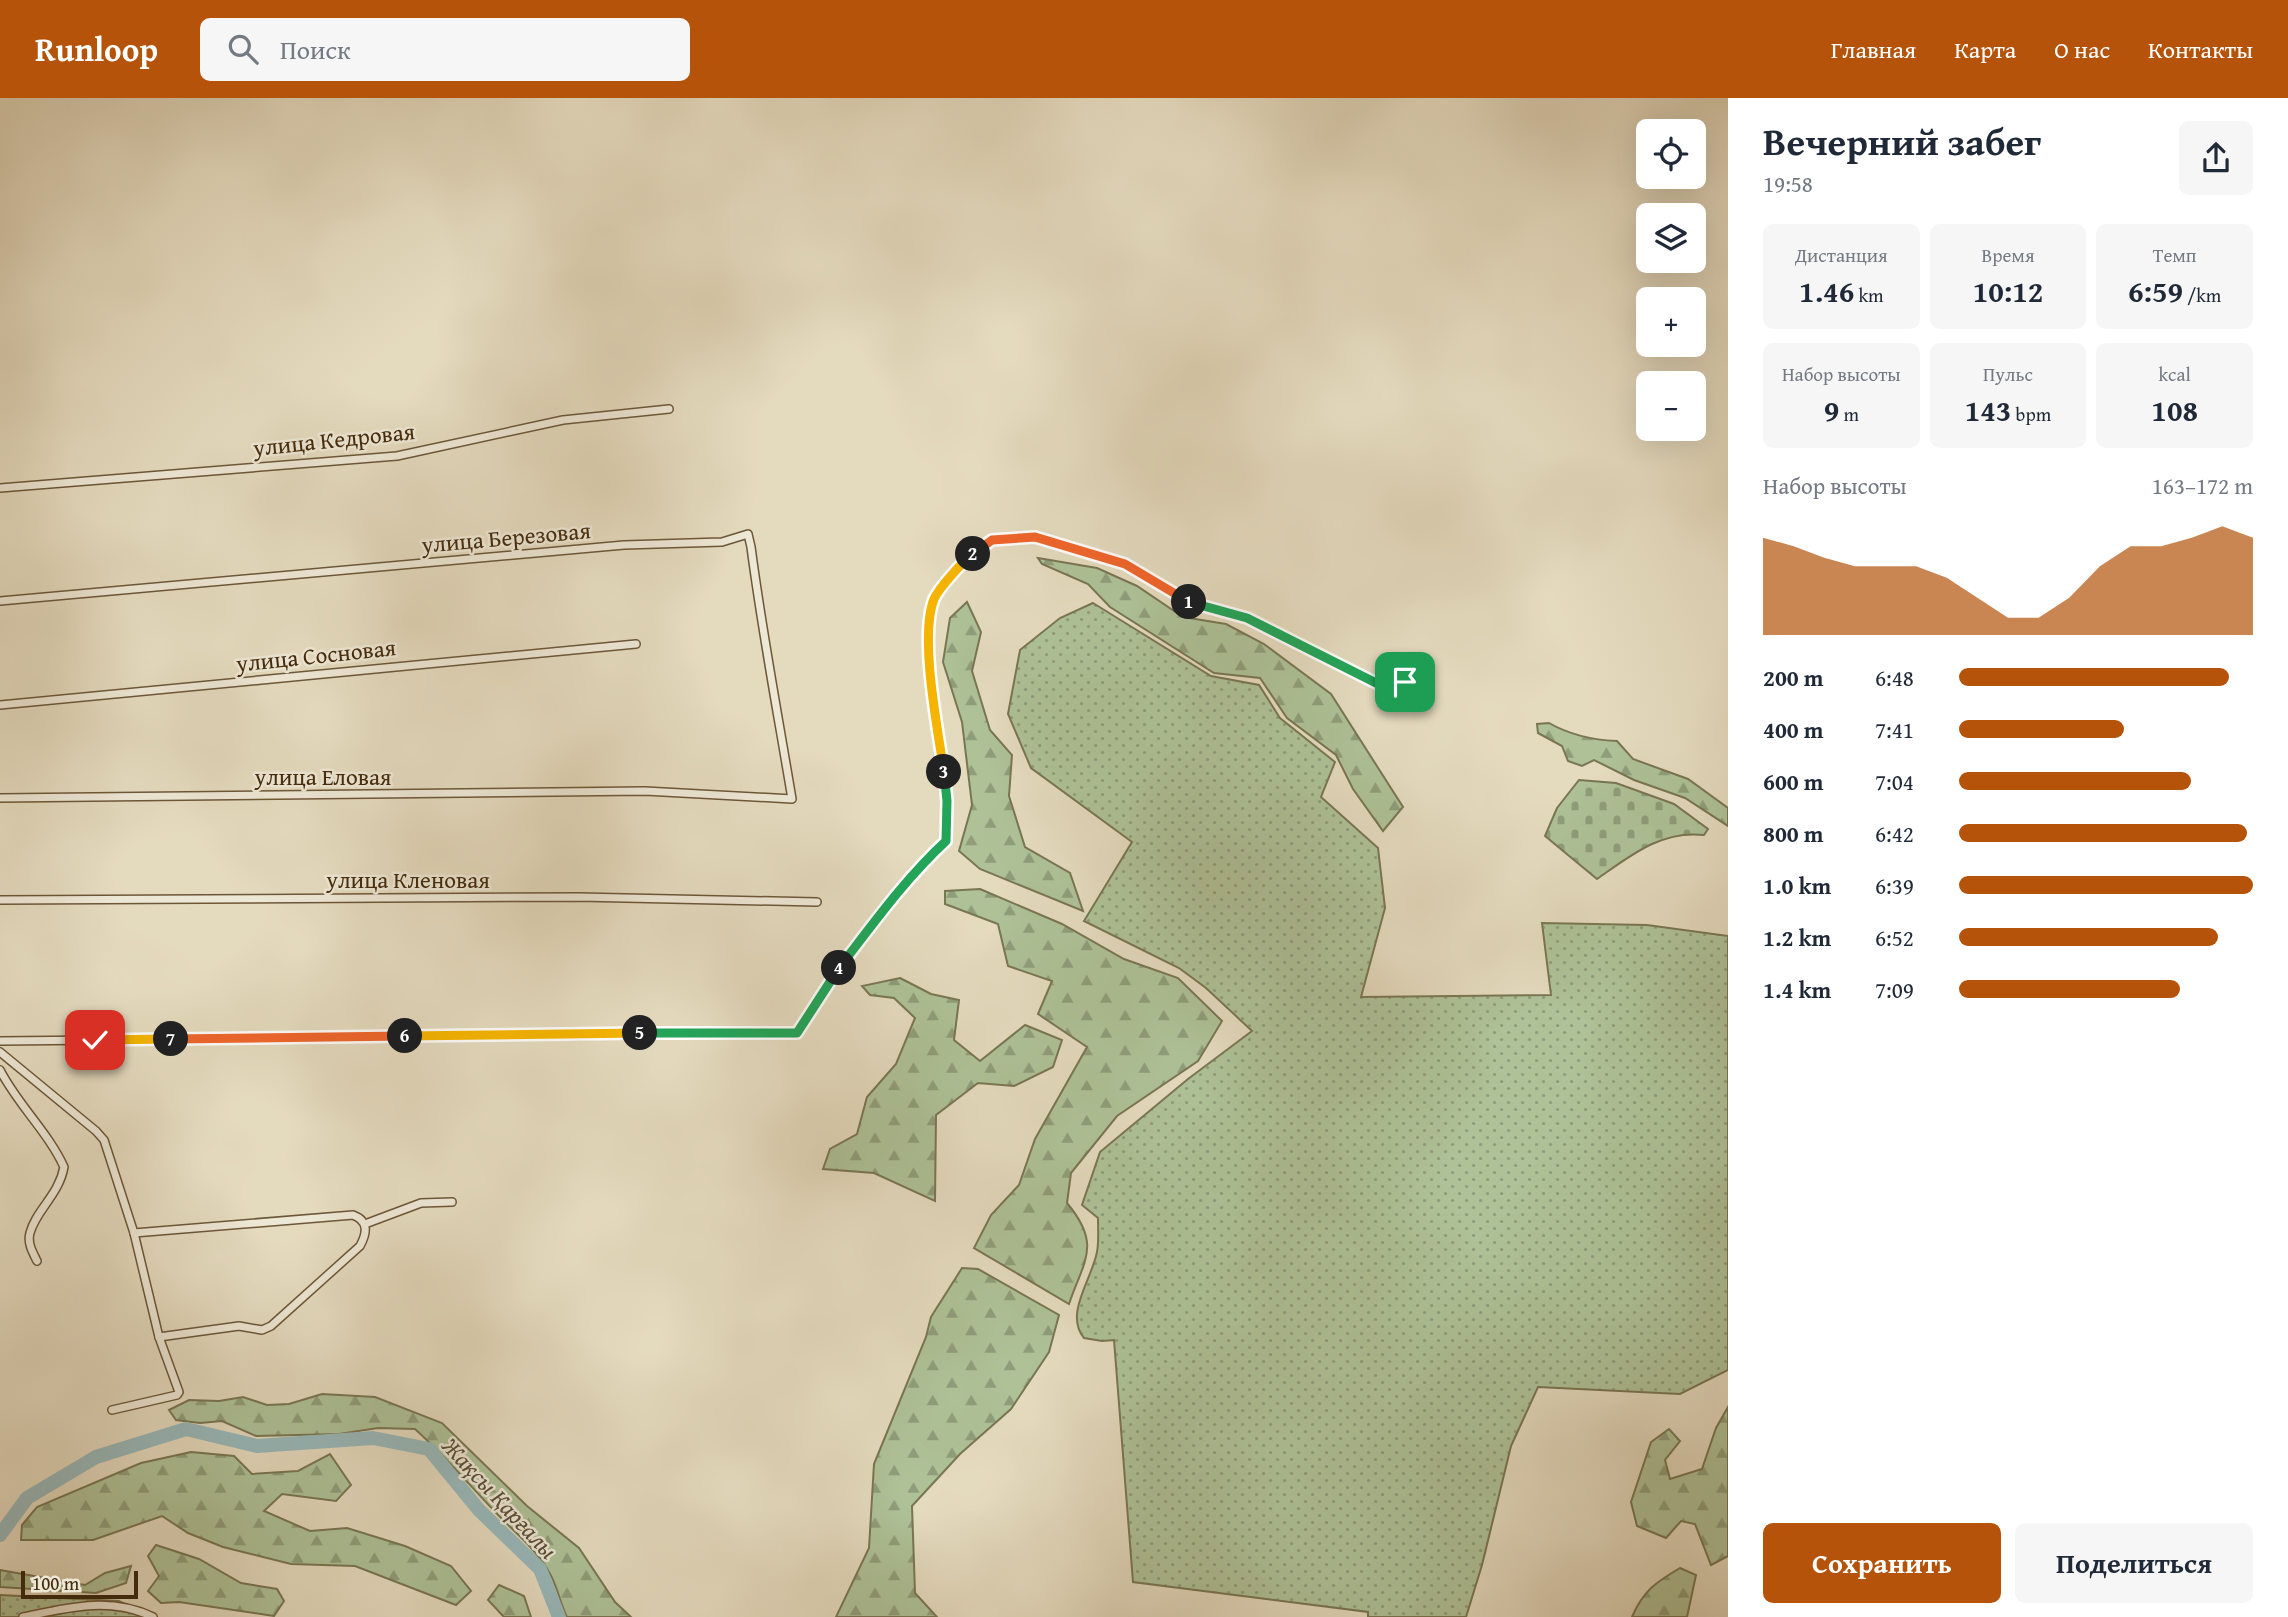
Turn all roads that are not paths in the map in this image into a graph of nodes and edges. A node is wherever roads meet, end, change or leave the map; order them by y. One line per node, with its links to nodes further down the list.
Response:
1 (669, 410): 2 (street, улица Кедровая)
2 (0, 488)
3 (0, 601): 8 (street, улица Березовая)
4 (636, 643): 6 (street, улица Сосновая)
5 (1405, 682): 11 (street)
6 (0, 705)
7 (0, 798): 8 (street, улица Еловая)
8 (792, 799)
9 (0, 900): 10 (street, улица Кленовая)
10 (817, 902)
11 (0, 1041)
12 (0, 1052): 16 (street)
13 (0, 1070): 17 (street)
14 (452, 1202): 15 (street)
15 (365, 1224): 16 (street); 18 (street)
16 (134, 1233): 18 (street)
17 (37, 1261)
18 (159, 1337): 19 (street)
19 (112, 1410)
20 (23, 1617): 21 (street)
21 (153, 1617)

